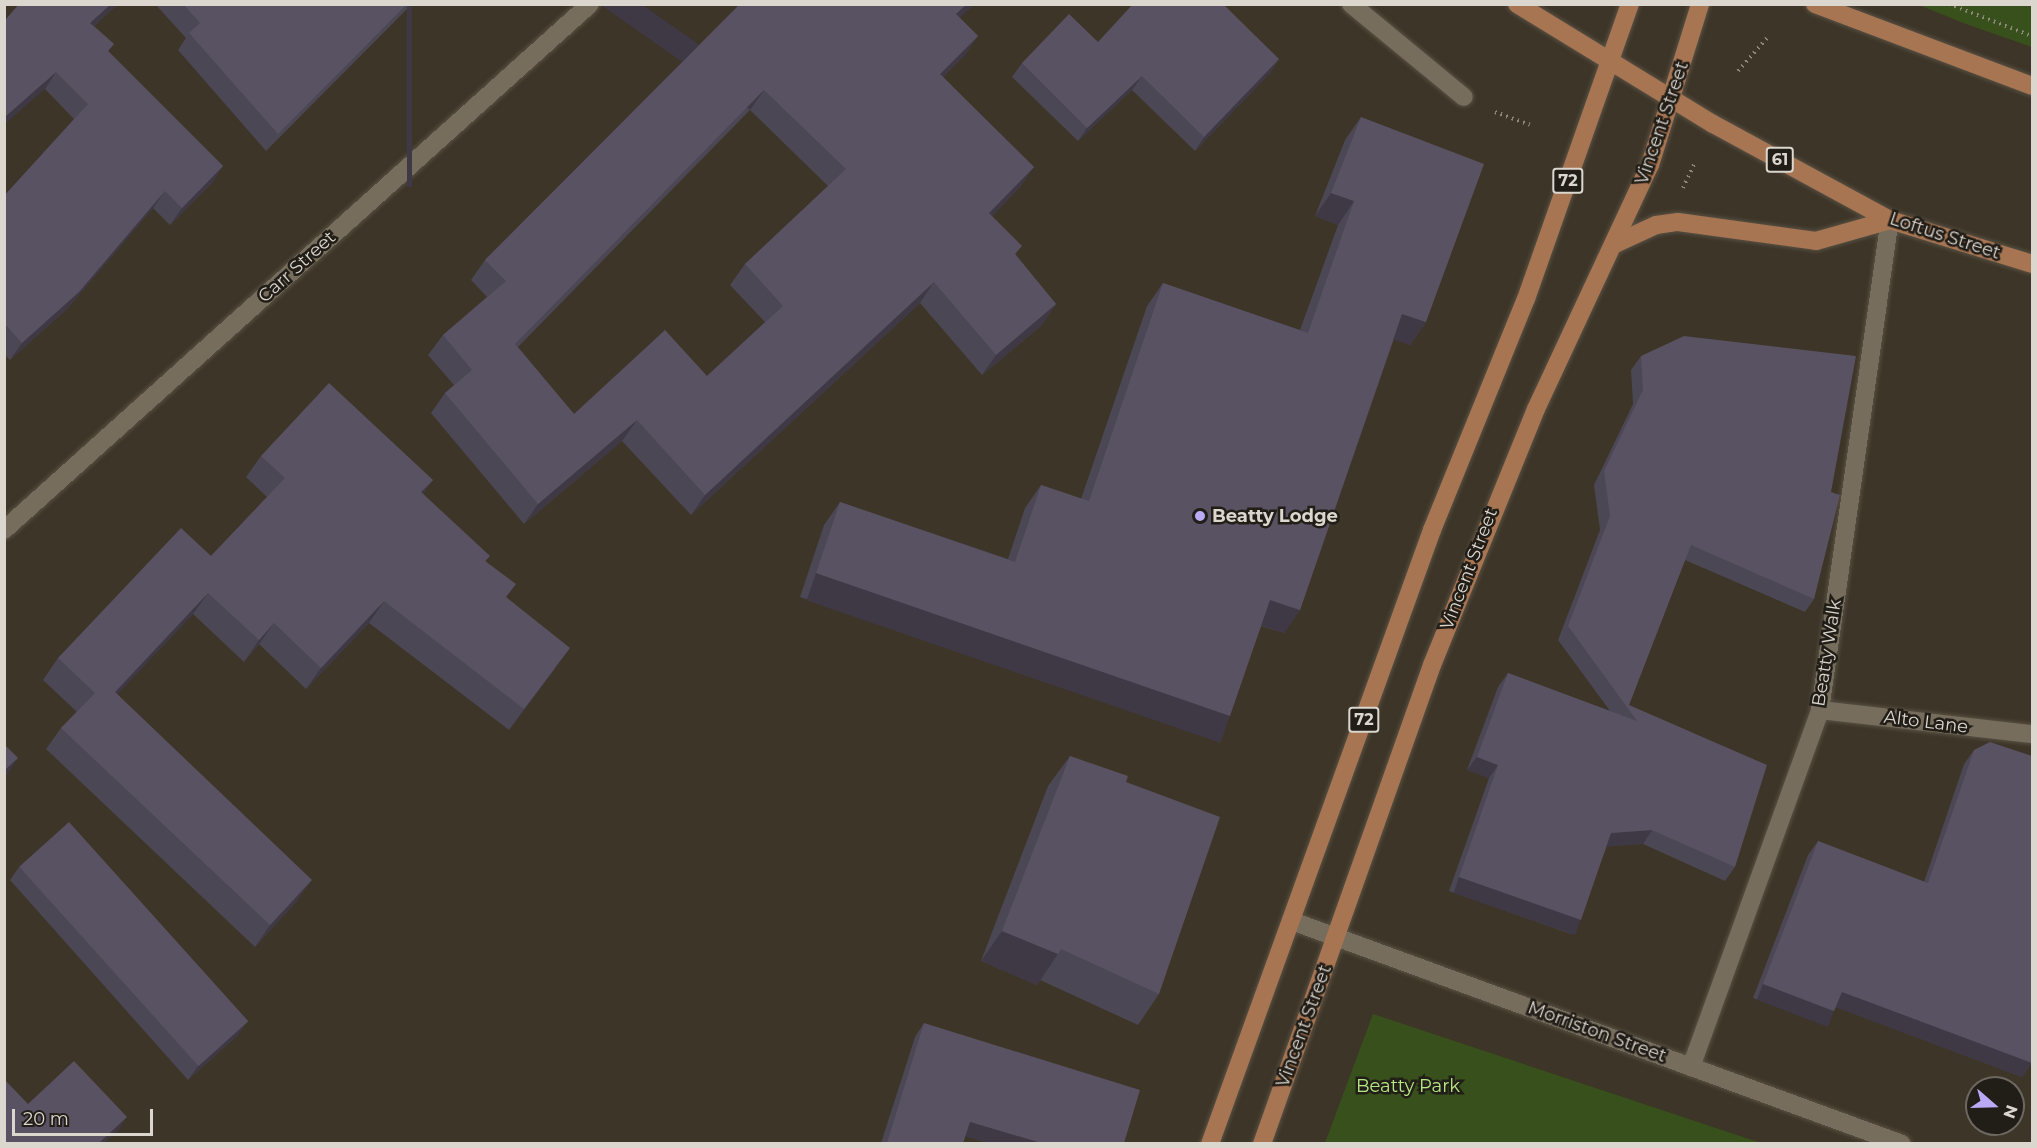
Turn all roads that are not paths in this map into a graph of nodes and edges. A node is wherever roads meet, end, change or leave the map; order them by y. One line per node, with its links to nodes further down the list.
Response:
1 (590, 4): 14 (street, Carr Street)
2 (1351, 4): 9 (street)
3 (1517, 4): 7 (main road, Loftus Street / 61)
4 (1630, 4): 7 (main road, 72)
5 (1700, 4): 10 (main road, Vincent Street / 72)
6 (1815, 4): 8 (main road)
7 (1609, 63): 10 (main road, Loftus Street / 61); 17 (main road, 72)
8 (2032, 86)
9 (1464, 97)
10 (1671, 99): 11 (main road, Loftus Street / 61); 12 (main road, Vincent Street / 72)
11 (1890, 220): 12 (main road); 13 (main road, Loftus Street / 61); 15 (street, Beatty Walk)
12 (1617, 243): 18 (main road, Vincent Street / 72)
13 (2032, 264)
14 (4, 530)
15 (1820, 710): 16 (street, Alto Lane); 19 (street, Beatty Walk)
16 (2032, 734)
17 (1292, 921): 18 (street, Morriston Street); 20 (main road, 72)
18 (1336, 937): 19 (street, Morriston Street); 21 (main road, Vincent Street / 72)
19 (1691, 1067): 22 (street, Morriston Street)
20 (1210, 1143)
21 (1262, 1143)
22 (1902, 1143)

